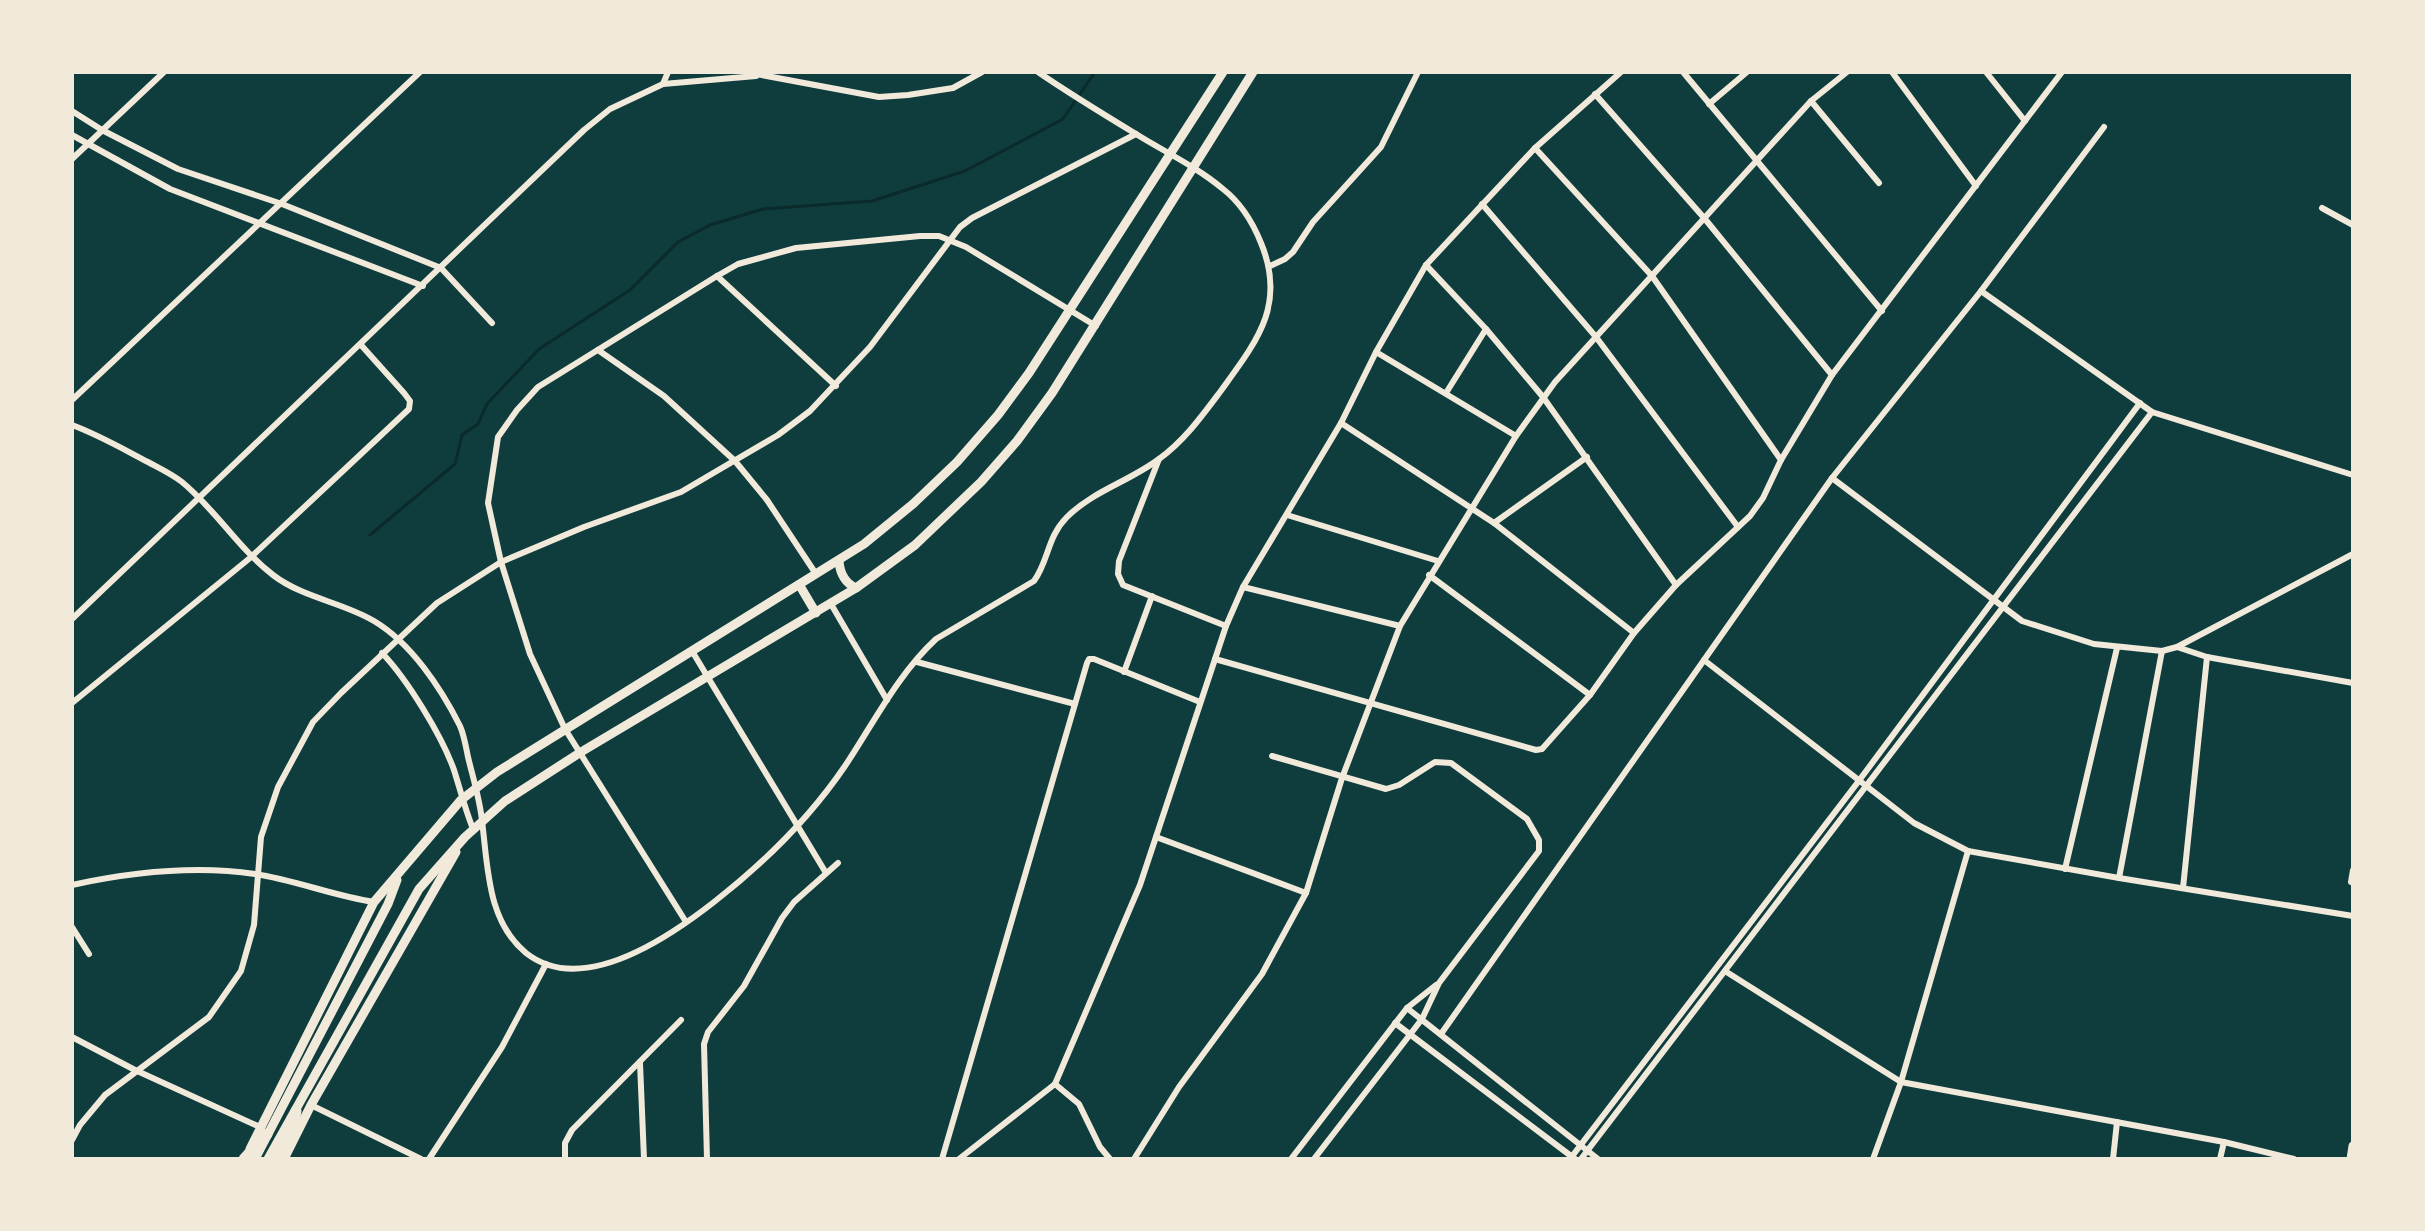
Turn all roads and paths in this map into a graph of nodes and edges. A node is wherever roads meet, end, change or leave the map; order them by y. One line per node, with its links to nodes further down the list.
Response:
1 (164, 72): 25 (street)
2 (420, 72): 36 (street)
3 (668, 72): 18 (street)
4 (745, 72): 17 (street)
5 (982, 72): 17 (street)
6 (1223, 72): 30 (main road)
7 (1253, 72): 33 (main road)
8 (1418, 72): 44 (street)
9 (1621, 72): 19 (street)
10 (1683, 72): 21 (street)
11 (1747, 72): 21 (street)
12 (1847, 72): 20 (street)
13 (1892, 72): 35 (street)
14 (1986, 72): 23 (street)
15 (2059, 73): 23 (street)
16 (1041, 74): 26 (street)
17 (756, 76): 18 (street)
18 (663, 84): 45 (street)
19 (1595, 94): 29 (street); 39 (street)
20 (1811, 101): 32 (street); 34 (street)
21 (1709, 104): 32 (street)
22 (72, 111): 25 (street)
23 (2025, 121): 35 (street)
24 (2104, 127): 49 (street)
25 (102, 130): 28 (street); 36 (street)
26 (1136, 134): 30 (street); 42 (street)
27 (72, 135): 28 (street)
28 (87, 145): 31 (street); 40 (street)
29 (1535, 148): 37 (street); 47 (street)
30 (1170, 153): 33 (street); 50 (main road)
31 (72, 159)
32 (1757, 162): 39 (street); 51 (street)
33 (1192, 166): 44 (street); 53 (main road)
34 (1879, 183)
35 (1976, 186): 51 (street)
36 (282, 204): 40 (street); 45 (street)
37 (1482, 204): 43 (street); 55 (street)
38 (2322, 208): 41 (street)
39 (1705, 219): 47 (street); 59 (street)
40 (261, 223): 48 (street); 63 (street)
41 (2353, 225)
42 (949, 239): 46 (street); 50 (street); 60 (street)
43 (1426, 265): 54 (street); 58 (street)
44 (1270, 266): 70 (street)
45 (441, 268): 48 (street); 52 (street)
46 (717, 276): 57 (street); 60 (street)
47 (1652, 276): 55 (street); 71 (street)
48 (423, 286): 56 (street)
49 (1981, 291): 64 (street); 74 (street)
50 (1071, 310): 53 (street); 82 (main road)
51 (1882, 311): 59 (street)
52 (492, 323)
53 (1096, 326): 90 (main road)
54 (1486, 329): 61 (street); 62 (street)
55 (1596, 337): 62 (street); 79 (street)
56 (361, 345): 75 (street); 81 (street)
57 (598, 350): 72 (street); 84 (street)
58 (1376, 352): 61 (street); 66 (street)
59 (1832, 375): 71 (street)
60 (836, 386): 72 (street)
61 (1446, 393): 68 (street)
62 (1543, 397): 68 (street); 69 (street)
63 (72, 400)
64 (2140, 403): 65 (street); 92 (street)
65 (2152, 412): 73 (street); 94 (street)
66 (1341, 423): 76 (street); 77 (street)
67 (72, 425): 75 (street)
68 (1516, 436): 76 (street)
69 (1587, 457): 78 (street); 87 (street)
70 (1159, 459): 91 (street); 109 (street)
71 (1781, 460): 79 (street)
72 (735, 461): 84 (street); 85 (street)
73 (2353, 475)
74 (1832, 478): 92 (street); 108 (street)
75 (198, 498): 81 (street); 96 (street)
76 (1472, 508): 78 (street); 83 (street)
77 (1287, 515): 83 (street); 89 (street)
78 (1494, 523): 99 (street)
79 (1738, 527): 87 (street)
80 (2353, 554): 101 (street)
81 (250, 558): 100 (street); 117 (street)
82 (839, 561): 85 (main road); 90 (main road)
83 (1438, 561): 86 (street)
84 (501, 562): 100 (street); 119 (street)
85 (817, 575): 88 (main road)
86 (1429, 575): 98 (street); 113 (street)
87 (1676, 585): 99 (street)
88 (800, 586): 95 (main road); 103 (main road)
89 (1243, 587): 97 (street); 98 (street)
90 (856, 588): 93 (main road)
91 (1152, 596): 97 (street); 110 (street)
92 (1994, 600): 94 (street); 123 (street)
93 (831, 604): 95 (main road); 114 (street)
94 (2004, 607): 102 (street); 125 (street)
95 (816, 613): 111 (main road)
96 (72, 619)
97 (1226, 626): 107 (street)
98 (1400, 626): 115 (street)
99 (1634, 633): 113 (street)
100 (398, 639): 105 (street); 124 (street)
101 (2177, 647): 104 (street); 106 (street)
102 (2117, 648): 104 (street); 134 (street)
103 (692, 651): 111 (street); 119 (main road)
104 (2162, 651): 139 (street)
105 (382, 653): 126 (street); 137 (street)
106 (2207, 657): 112 (street); 142 (street)
107 (1215, 659): 115 (street); 116 (street)
108 (1704, 660): 123 (street); 157 (street)
109 (917, 662): 114 (street); 118 (street)
110 (1124, 672): 116 (street); 118 (street)
111 (707, 677): 120 (main road); 128 (street)
112 (2353, 683)
113 (1590, 695): 115 (street)
114 (887, 700): 128 (street)
115 (1369, 701): 122 (street)
116 (1200, 702): 131 (street)
117 (72, 703)
118 (1075, 704): 181 (street)
119 (565, 729): 120 (street); 124 (main road)
120 (581, 752): 127 (main road); 146 (street)
121 (1272, 756): 122 (street)
122 (1342, 778): 143 (street); 151 (street)
123 (1858, 782): 125 (street); 170 (street)
124 (475, 787): 126 (main road); 127 (street)
125 (1866, 787): 132 (street); 150 (street)
126 (461, 800): 129 (street); 138 (main road)
127 (482, 820): 129 (main road); 149 (street)
128 (797, 828): 136 (street); 146 (street)
129 (473, 829): 130 (main road)
130 (465, 837): 163 (main road); 164 (main road)
131 (1156, 837): 143 (street); 162 (street)
132 (1968, 851): 134 (street); 161 (street)
133 (838, 863): 136 (street)
134 (2065, 869): 139 (street)
135 (2353, 870): 140 (street)
136 (826, 873): 180 (street)
137 (258, 874): 141 (street); 144 (street); 160 (street)
138 (399, 875): 144 (main road); 166 (main road)
139 (2119, 878): 142 (street)
140 (2351, 882)
141 (72, 885)
142 (2183, 888): 145 (street)
143 (1306, 893): 184 (street)
144 (374, 902): 166 (main road)
145 (2353, 916)
146 (686, 922): 149 (street)
147 (72, 927): 148 (street)
148 (89, 954)
149 (546, 964): 177 (street)
150 (1725, 971): 161 (street); 170 (street)
151 (1439, 983): 152 (street); 153 (street)
152 (1407, 1008): 153 (street); 155 (street)
153 (1422, 1019): 156 (street); 157 (street)
154 (681, 1020): 159 (street)
155 (1395, 1023): 156 (street); 185 (street)
156 (1411, 1034): 171 (street); 186 (street)
157 (1441, 1034): 170 (street)
158 (72, 1037): 160 (street)
159 (640, 1063): 178 (street); 179 (street)
160 (135, 1070): 166 (street); 167 (street)
161 (1901, 1082): 165 (street); 189 (street)
162 (1055, 1084): 182 (street); 183 (street)
163 (311, 1105): 175 (main road); 176 (street)
164 (296, 1111): 173 (main road); 174 (highway)
165 (2117, 1122): 168 (street); 190 (street)
166 (262, 1135): 172 (highway)
167 (72, 1140)
168 (2224, 1142): 191 (street); 192 (street)
169 (2353, 1146): 193 (main road)
170 (1585, 1148): 171 (street); 187 (street); 188 (street)
171 (1572, 1158)
172 (249, 1159)
173 (268, 1159)
174 (277, 1159)
175 (284, 1159)
176 (421, 1159)
177 (429, 1159)
178 (565, 1159)
179 (644, 1159)
180 (707, 1159)
181 (942, 1159)
182 (959, 1159)
183 (1110, 1159)
184 (1134, 1159)
185 (1291, 1159)
186 (1314, 1159)
187 (1581, 1159)
188 (1598, 1159)
189 (1873, 1159)
190 (2113, 1159)
191 (2220, 1159)
192 (2294, 1159)
193 (2351, 1159)

